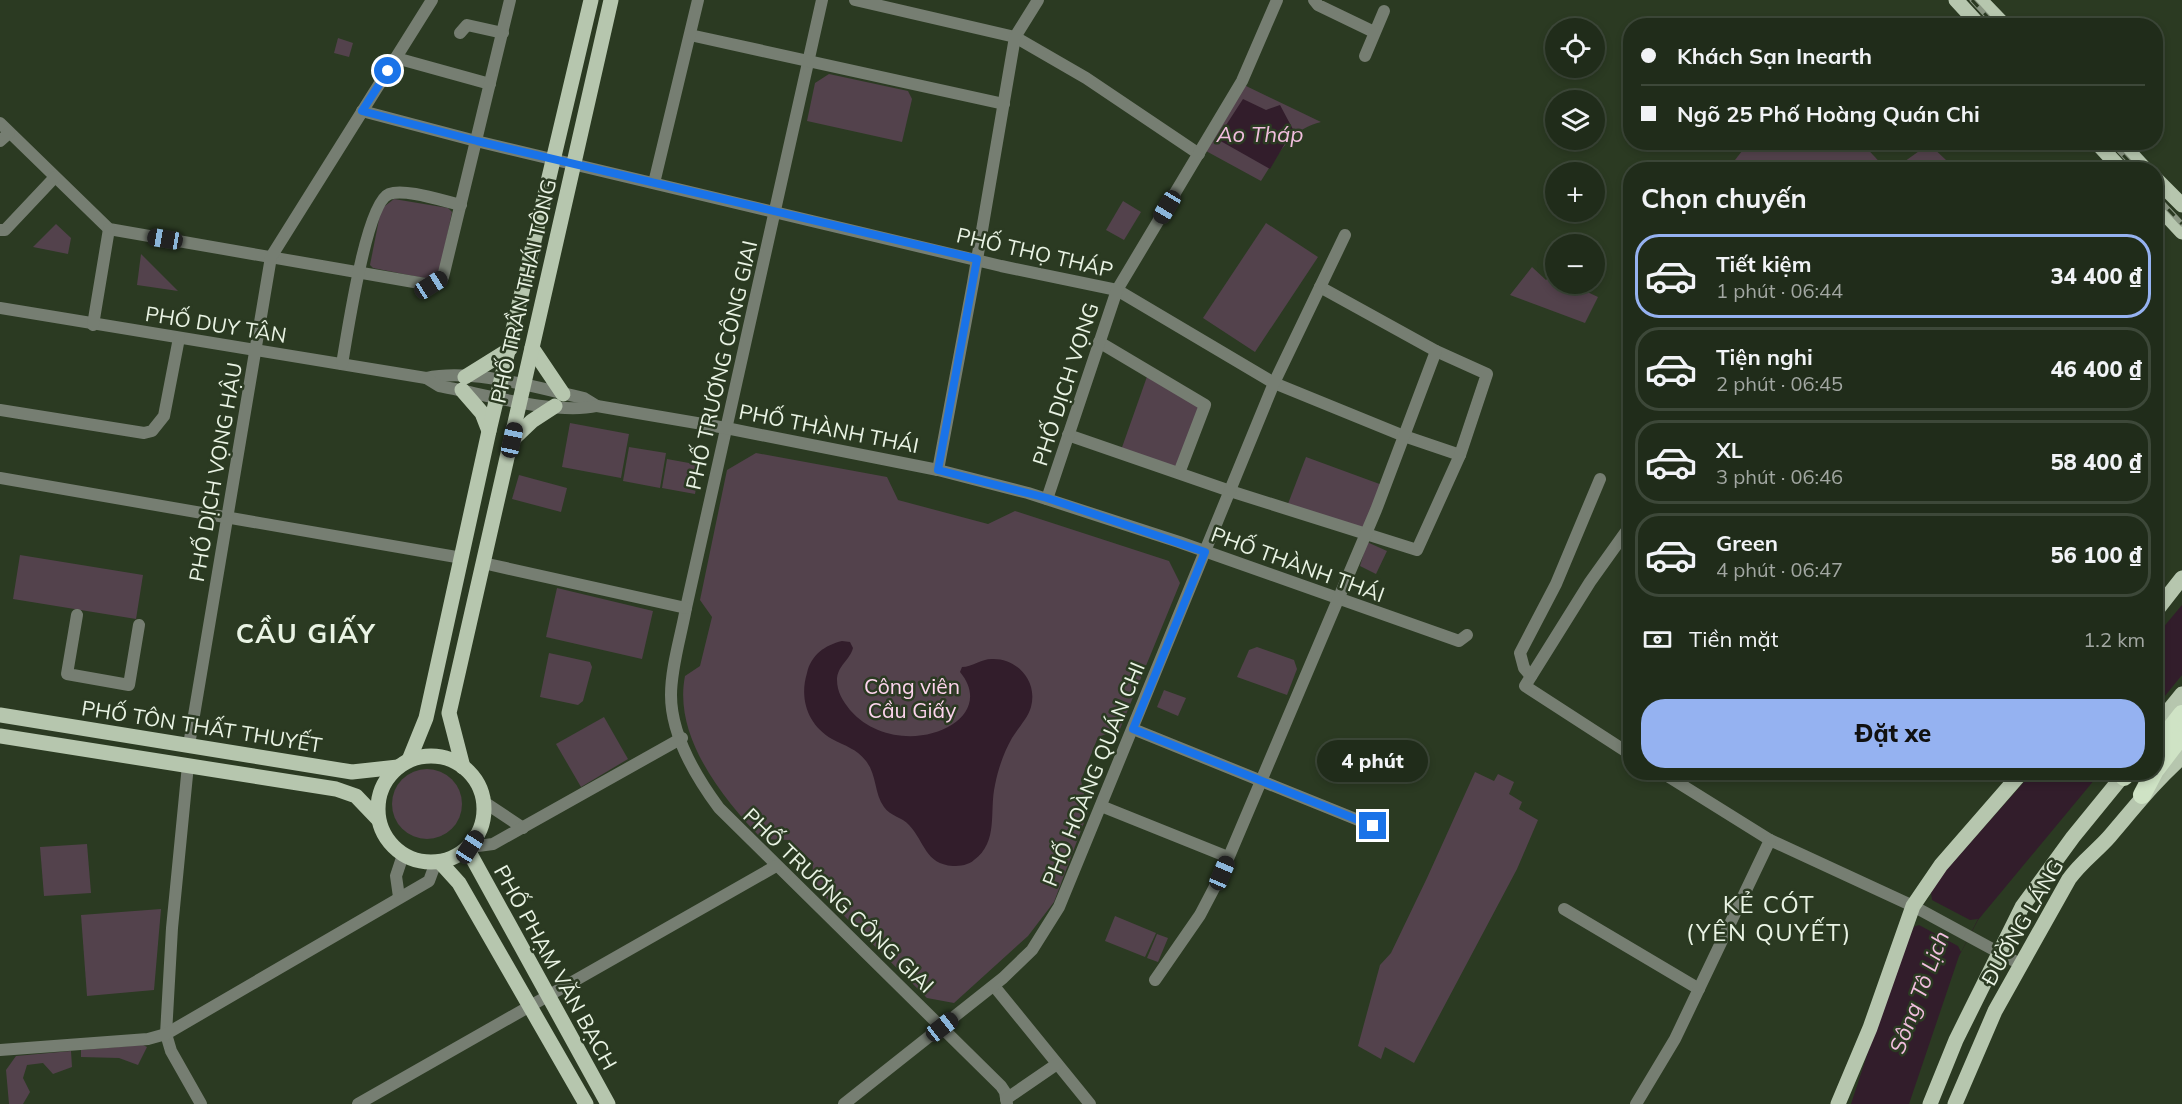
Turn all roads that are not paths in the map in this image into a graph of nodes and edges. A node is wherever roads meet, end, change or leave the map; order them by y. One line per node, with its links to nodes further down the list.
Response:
1 (432, 0): 22 (street, PHỐ DỊCH VỌNG HẬU)
2 (510, 0): 18 (street)
3 (591, 0): 33 (main road, PHỐ TRẦN THÁI TÔNG)
4 (611, 0): 36 (main road, PHỐ TRẦN THÁI TÔNG)
5 (699, 0): 19 (street)
6 (822, 0): 23 (street, PHỐ TRƯƠNG CÔNG GIAI)
7 (855, 0): 20 (street)
8 (1038, 0): 20 (street)
9 (1277, 0): 32 (street, PHỐ DỊCH VỌNG)
10 (1314, 0): 16 (street)
11 (1956, 0): 14 (main road)
12 (1980, 0): 15 (main road)
13 (1384, 11): 16 (street)
14 (1973, 18)
15 (1997, 18)
16 (1374, 32): 21 (street)
17 (460, 33): 18 (street)
18 (503, 33): 24 (street)
19 (690, 36): 23 (street); 38 (street)
20 (1015, 37): 25 (street); 32 (street)
21 (1365, 56)
22 (396, 58): 24 (street); 26 (street, PHỐ DỊCH VỌNG HẬU)
23 (809, 60): 25 (street); 42 (street, PHỐ TRƯƠNG CÔNG GIAI)
24 (490, 84): 29 (street)
25 (1004, 104): 49 (street)
26 (362, 111): 29 (street, PHỐ THỌ THÁP); 48 (street, PHỐ DỊCH VỌNG HẬU)
27 (0, 123): 28 (street)
28 (5, 137): 37 (street)
29 (477, 141): 33 (street, PHỐ THỌ THÁP); 40 (street)
30 (2103, 150): 34 (main road)
31 (2127, 150): 35 (main road)
32 (1199, 154): 52 (street, PHỐ DỊCH VỌNG)
33 (553, 159): 36 (street, PHỐ THỌ THÁP); 58 (main road, PHỐ TRẦN THÁI TÔNG)
34 (2115, 162)
35 (2139, 162)
36 (573, 164): 38 (street, PHỐ THỌ THÁP); 57 (main road, PHỐ TRẦN THÁI TÔNG)
37 (55, 177): 44 (street); 45 (street)
38 (654, 183): 42 (street, PHỐ THỌ THÁP)
39 (2163, 186): 41 (main road)
40 (461, 205): 50 (street); 50 (street)
41 (2182, 205)
42 (775, 212): 49 (street, PHỐ THỌ THÁP); 70 (street, PHỐ TRƯƠNG CÔNG GIAI)
43 (2163, 212): 46 (main road)
44 (109, 229): 48 (street); 54 (street)
45 (0, 230)
46 (2182, 232)
47 (1345, 235): 51 (street, PHỐ HOÀNG QUÁN CHI)
48 (271, 257): 50 (street); 59 (street, PHỐ DỊCH VỌNG HẬU)
49 (977, 259): 52 (street, PHỐ THỌ THÁP); 76 (street)
50 (359, 272): 61 (street)
51 (1320, 287): 60 (street); 63 (street, PHỐ HOÀNG QUÁN CHI)
52 (1117, 290): 56 (street, PHỐ DỊCH VỌNG); 63 (street, PHỐ THỌ THÁP)
53 (0, 308): 54 (street, PHỐ DUY TÂN)
54 (93, 325): 55 (street, PHỐ DUY TÂN)
55 (178, 338): 59 (street, PHỐ DUY TÂN); 69 (street)
56 (1099, 342): 72 (street, PHỐ DỊCH VỌNG); 77 (street)
57 (532, 348): 65 (main road, PHỐ TRẦN THÁI TÔNG); 67 (main road)
58 (510, 349): 62 (main road, PHỐ TRẦN THÁI TÔNG); 64 (main road)
59 (256, 350): 61 (street, PHỐ DUY TÂN); 82 (street, PHỐ DỊCH VỌNG HẬU)
60 (1436, 351): 73 (street); 75 (street)
61 (342, 364): 64 (street, PHỐ DUY TÂN)
62 (502, 381): 64 (street, PHỐ DUY TÂN); 65 (street, PHỐ DUY TÂN); 66 (main road, PHỐ TRẦN THÁI TÔNG)
63 (1274, 383): 73 (street, PHỐ THỌ THÁP); 80 (street, PHỐ HOÀNG QUÁN CHI)
64 (464, 384): 66 (street, PHỐ DUY TÂN); 71 (main road)
65 (524, 385): 67 (street, PHỐ THÀNH THÁI); 68 (main road, PHỐ TRẦN THÁI TÔNG)
66 (497, 397): 68 (street, PHỐ DUY TÂN); 71 (main road, PHỐ TRẦN THÁI TÔNG)
67 (559, 400): 68 (street, PHỐ THÀNH THÁI); 70 (street, PHỐ THÀNH THÁI); 74 (main road)
68 (521, 401): 74 (main road, PHỐ TRẦN THÁI TÔNG)
69 (0, 410)
70 (726, 428): 76 (street, PHỐ THÀNH THÁI); 91 (street, PHỐ TRƯƠNG CÔNG GIAI)
71 (489, 431): 86 (main road, PHỐ TRẦN THÁI TÔNG)
72 (1068, 435): 77 (street); 81 (street, PHỐ DỊCH VỌNG)
73 (1404, 436): 75 (street, PHỐ THỌ THÁP); 83 (street)
74 (512, 440): 87 (main road, PHỐ TRẦN THÁI TÔNG)
75 (1460, 455): 83 (street)
76 (938, 470): 81 (street, PHỐ THÀNH THÁI)
77 (1179, 473): 80 (street)
78 (0, 478): 82 (street)
79 (1600, 479): 95 (street)
80 (1230, 491): 83 (street); 85 (street, PHỐ HOÀNG QUÁN CHI)
81 (1047, 498): 85 (street, PHỐ THÀNH THÁI)
82 (227, 518): 86 (street); 108 (street, PHỐ DỊCH VỌNG HẬU)
83 (1364, 534): 89 (street)
84 (1623, 536): 95 (street)
85 (1205, 552): 89 (street, PHỐ THÀNH THÁI); 102 (street, PHỐ HOÀNG QUÁN CHI)
86 (462, 558): 100 (main road, PHỐ TRẦN THÁI TÔNG)
87 (483, 563): 91 (street); 101 (main road, PHỐ TRẦN THÁI TÔNG)
88 (2182, 578): 90 (main road)
89 (1336, 599): 94 (street, PHỐ THÀNH THÁI); 117 (street)
90 (2163, 601)
91 (686, 608): 105 (street, PHỐ TRƯƠNG CÔNG GIAI)
92 (77, 615): 93 (street)
93 (140, 625)
94 (1463, 638)
95 (1528, 681): 109 (street)
96 (2182, 694): 99 (main road)
97 (2182, 714): 106 (highway)
98 (0, 715): 107 (main road, PHỐ TÔN THẤT THUYẾT)
99 (2163, 717)
100 (426, 718): 101 (main road); 113 (main road, PHỐ TRẦN THÁI TÔNG)
101 (449, 720): 115 (main road, PHỐ TRẦN THÁI TÔNG)
102 (1133, 729): 117 (street); 125 (street, PHỐ HOÀNG QUÁN CHI)
103 (2182, 735): 111 (highway)
104 (0, 736): 112 (main road, PHỐ TÔN THẤT THUYẾT)
105 (682, 738): 128 (street); 134 (street, PHỐ TRƯƠNG CÔNG GIAI)
106 (2163, 738)
107 (160, 741): 108 (main road, PHỐ TÔN THẤT THUYẾT); 112 (main road)
108 (189, 745): 113 (main road, PHỐ TÔN THẤT THUYẾT)
109 (1623, 749)
110 (2182, 757): 116 (main road, ĐƯỜNG LÁNG)
111 (2163, 760)
112 (158, 761): 114 (main road, PHỐ TÔN THẤT THUYẾT)
113 (403, 764): 115 (main road); 126 (main road)
114 (188, 765): 126 (main road, PHỐ TÔN THẤT THUYẾT); 148 (street)
115 (463, 766): 124 (main road)
116 (2163, 775)
117 (1260, 779): 127 (street); 132 (street)
118 (1674, 780): 129 (street)
119 (2015, 780): 139 (main road)
120 (2121, 780): 140 (main road, ĐƯỜNG LÁNG)
121 (2150, 780): 123 (highway)
122 (2158, 780): 123 (main road, ĐƯỜNG LÁNG)
123 (2142, 795): 141 (main road, ĐƯỜNG LÁNG)
124 (484, 802): 128 (street); 130 (main road)
125 (1101, 806): 132 (street); 143 (street, PHỐ HOÀNG QUÁN CHI)
126 (378, 819): 131 (main road)
127 (1373, 826)
128 (523, 828): 130 (street)
129 (1770, 840): 139 (street); 144 (street)
130 (469, 848): 133 (main road); 135 (main road, PHỐ PHẠM VĂN BẠCH)
131 (403, 855): 133 (main road); 137 (street)
132 (1228, 857): 142 (street)
133 (438, 862): 136 (main road, PHỐ PHẠM VĂN BẠCH); 137 (street)
134 (776, 866): 145 (street); 147 (street, PHỐ TRƯƠNG CÔNG GIAI)
135 (479, 872): 136 (main road); 145 (main road, PHỐ PHẠM VĂN BẠCH)
136 (459, 883): 146 (main road, PHỐ PHẠM VĂN BẠCH)
137 (399, 897): 148 (street)
138 (1564, 909): 144 (street)
139 (1917, 909): 140 (street); 161 (main road)
140 (1998, 953): 141 (street); 151 (main road, ĐƯỜNG LÁNG)
141 (2020, 964): 152 (main road, ĐƯỜNG LÁNG)
142 (1155, 980)
143 (994, 986): 147 (street, PHỐ HOÀNG QUÁN CHI); 150 (street)
144 (1699, 989): 160 (street)
145 (547, 996): 146 (street); 157 (main road, PHỐ PHẠM VĂN BẠCH)
146 (530, 1006): 155 (street); 156 (main road, PHỐ PHẠM VĂN BẠCH)
147 (942, 1027): 153 (street, PHỐ TRƯƠNG CÔNG GIAI); 158 (street, PHỐ HOÀNG QUÁN CHI)
148 (166, 1034): 149 (street); 154 (street)
149 (0, 1050)
150 (1057, 1064): 153 (street); 159 (street)
151 (1946, 1064): 152 (main road); 162 (main road, ĐƯỜNG LÁNG)
152 (1966, 1073): 163 (main road, ĐƯỜNG LÁNG)
153 (1006, 1102)
154 (201, 1104)
155 (358, 1104)
156 (586, 1104)
157 (609, 1104)
158 (844, 1104)
159 (1090, 1104)
160 (1636, 1104)
161 (1838, 1104)
162 (1930, 1104)
163 (1955, 1104)

